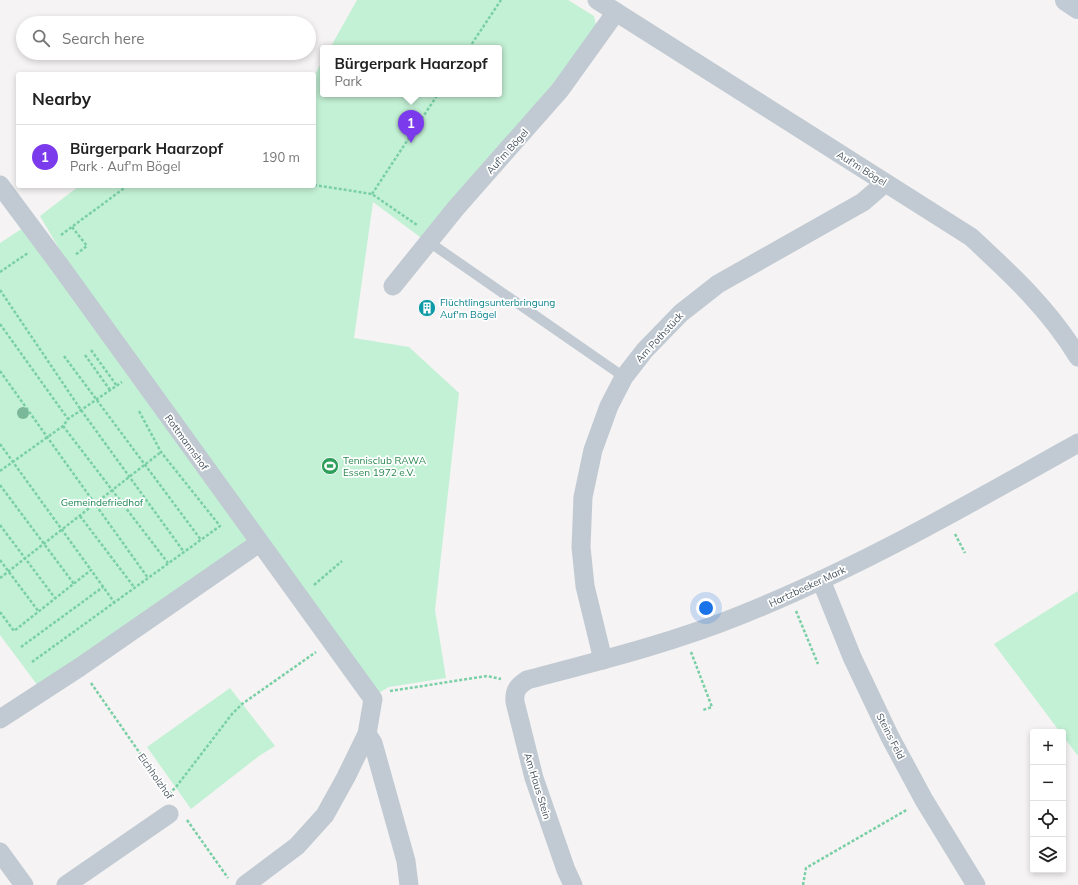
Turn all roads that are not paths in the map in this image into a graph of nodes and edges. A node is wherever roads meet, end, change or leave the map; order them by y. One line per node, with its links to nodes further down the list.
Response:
1 (597, 0): 4 (street, Auf'm Bögel)
2 (1066, 0): 3 (main road)
3 (1078, 8)
4 (616, 12): 5 (street, Auf'm Bögel); 7 (street, Auf'm Bögel)
5 (885, 183): 9 (street, Auf'm Bögel); 10 (street, Am Pothstück)
6 (0, 186): 12 (street, Rottmannshof)
7 (431, 239): 8 (street, Auf'm Bögel); 10 (lane)
8 (393, 286)
9 (1078, 357)
10 (624, 377): 14 (street, Am Pothstück)
11 (1078, 443): 13 (street, Hartzbeeker Mark)
12 (259, 543): 16 (street); 17 (street, Rottmannshof)
13 (821, 580): 14 (street, Hartzbeeker Mark); 25 (street, Steins Feld)
14 (603, 660): 15 (street, Hartzbeeker Mark)
15 (518, 686): 24 (street, Am Haus Stein)
16 (0, 719)
17 (367, 734): 20 (street); 21 (street)
18 (175, 809): 23 (street, Eichholzhof)
19 (0, 852): 22 (street)
20 (237, 882)
21 (406, 884)
22 (24, 885)
23 (66, 885)
24 (573, 885)
25 (976, 885)

